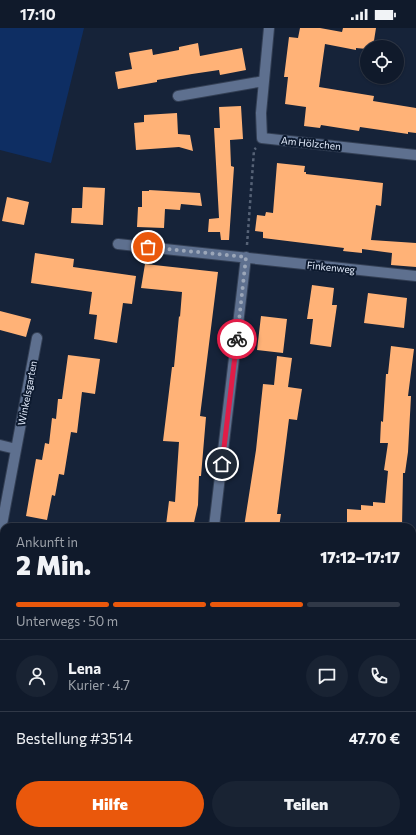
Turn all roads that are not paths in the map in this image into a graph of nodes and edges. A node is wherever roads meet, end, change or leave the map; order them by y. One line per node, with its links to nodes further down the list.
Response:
1 (269, 28): 2 (street)
2 (264, 82): 3 (street); 4 (street, Am Hölzchen)
3 (178, 96)
4 (416, 155)
5 (118, 244): 6 (street, Finkenweg)
6 (246, 257): 7 (street, Finkenweg); 12 (street)
7 (416, 276)
8 (38, 338): 10 (street, Winkelsgarten)
9 (0, 445): 10 (street)
10 (16, 449): 11 (street, Winkelsgarten)
11 (2, 523)
12 (214, 523)

